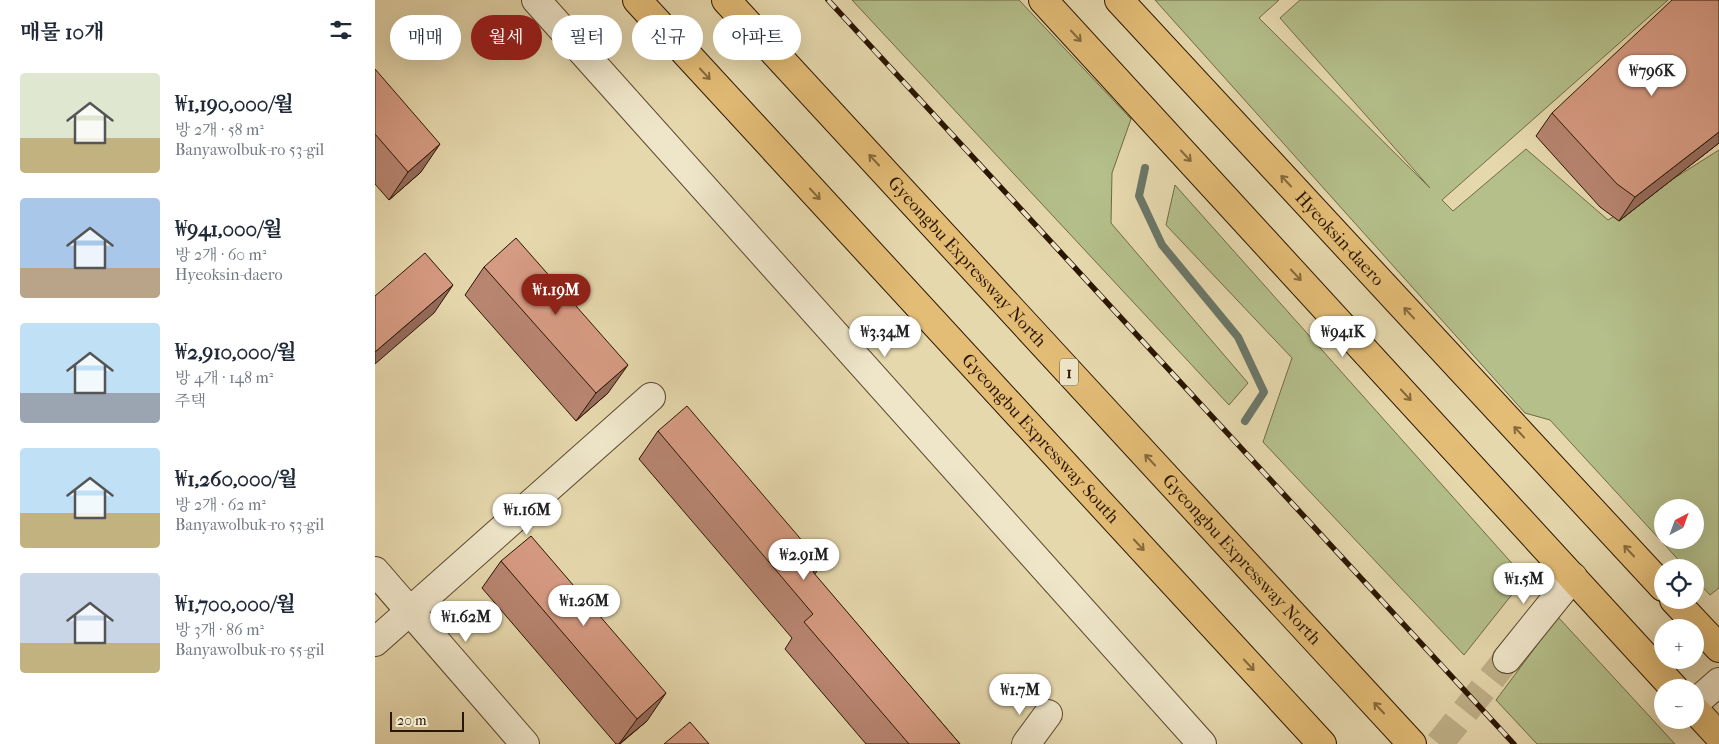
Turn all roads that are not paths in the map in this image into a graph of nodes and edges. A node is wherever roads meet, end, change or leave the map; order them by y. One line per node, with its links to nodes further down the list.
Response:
1 (536, 0): 23 (street)
2 (637, 0): 24 (main road, Gyeongbu Expressway South, one-way to 24)
3 (726, 0): 25 (main road, Gyeongbu Expressway North / 1, one-way to 3)
4 (1043, 0): 8 (main road, one-way to 8)
5 (1119, 0): 9 (main road, Hyeoksin-daero, one-way to 5)
6 (651, 397): 11 (street)
7 (375, 571): 11 (street)
8 (1573, 577): 14 (street); 15 (main road)
9 (1654, 577)
10 (1682, 609): 13 (main road)
11 (410, 612): 12 (street); 21 (street)
12 (375, 642)
13 (1719, 648)
14 (1507, 659)
15 (1666, 679)
16 (1719, 682): 17 (street)
17 (1704, 695)
18 (1048, 714): 22 (street)
19 (1704, 720): 20 (main road)
20 (1719, 736)
21 (525, 744)
22 (1026, 744)
23 (1202, 744)
24 (1322, 744)
25 (1412, 744)

